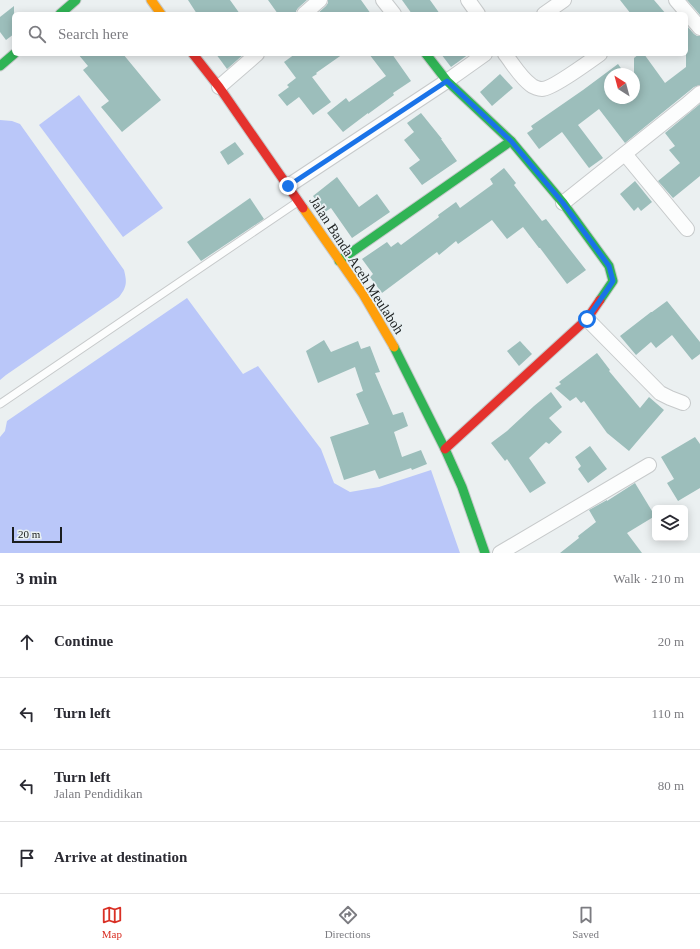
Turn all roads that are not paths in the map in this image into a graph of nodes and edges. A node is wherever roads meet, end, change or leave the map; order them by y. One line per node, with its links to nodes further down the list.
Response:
1 (76, 0): 8 (main road)
2 (150, 0): 9 (main road)
3 (320, 0): 10 (street)
4 (383, 0): 11 (street)
5 (468, 0): 12 (street)
6 (564, 0): 13 (street)
7 (676, 0): 14 (street)
8 (62, 12)
9 (159, 12)
10 (306, 12)
11 (392, 12)
12 (477, 12)
13 (547, 12)
14 (686, 12)
15 (688, 14): 16 (street)
16 (700, 28)
17 (12, 56): 24 (main road)
18 (195, 56): 26 (main road, Jalan Banda Aceh Meulaboh)
19 (255, 56): 26 (street)
20 (428, 56): 25 (main road)
21 (482, 56): 25 (street)
22 (506, 56): 23 (street)
23 (597, 56)
24 (0, 66)
25 (447, 81): 28 (main road); 30 (street)
26 (219, 87): 30 (main road, Jalan Banda Aceh Meulaboh)
27 (700, 93): 29 (street)
28 (511, 141): 32 (main road); 34 (main road)
29 (624, 154): 32 (street); 33 (street)
30 (288, 186): 31 (main road, Jalan Banda Aceh Meulaboh)
31 (299, 202): 34 (main road, Jalan Banda Aceh Meulaboh); 37 (lane)
32 (563, 203): 35 (main road)
33 (687, 229)
34 (339, 261): 38 (main road, Jalan Banda Aceh Meulaboh)
35 (587, 319): 36 (street); 38 (main road)
36 (683, 403)
37 (0, 404)
38 (445, 449): 40 (main road, Jalan Banda Aceh Meulaboh)
39 (649, 465): 41 (street)
40 (485, 553)
41 (500, 553)

